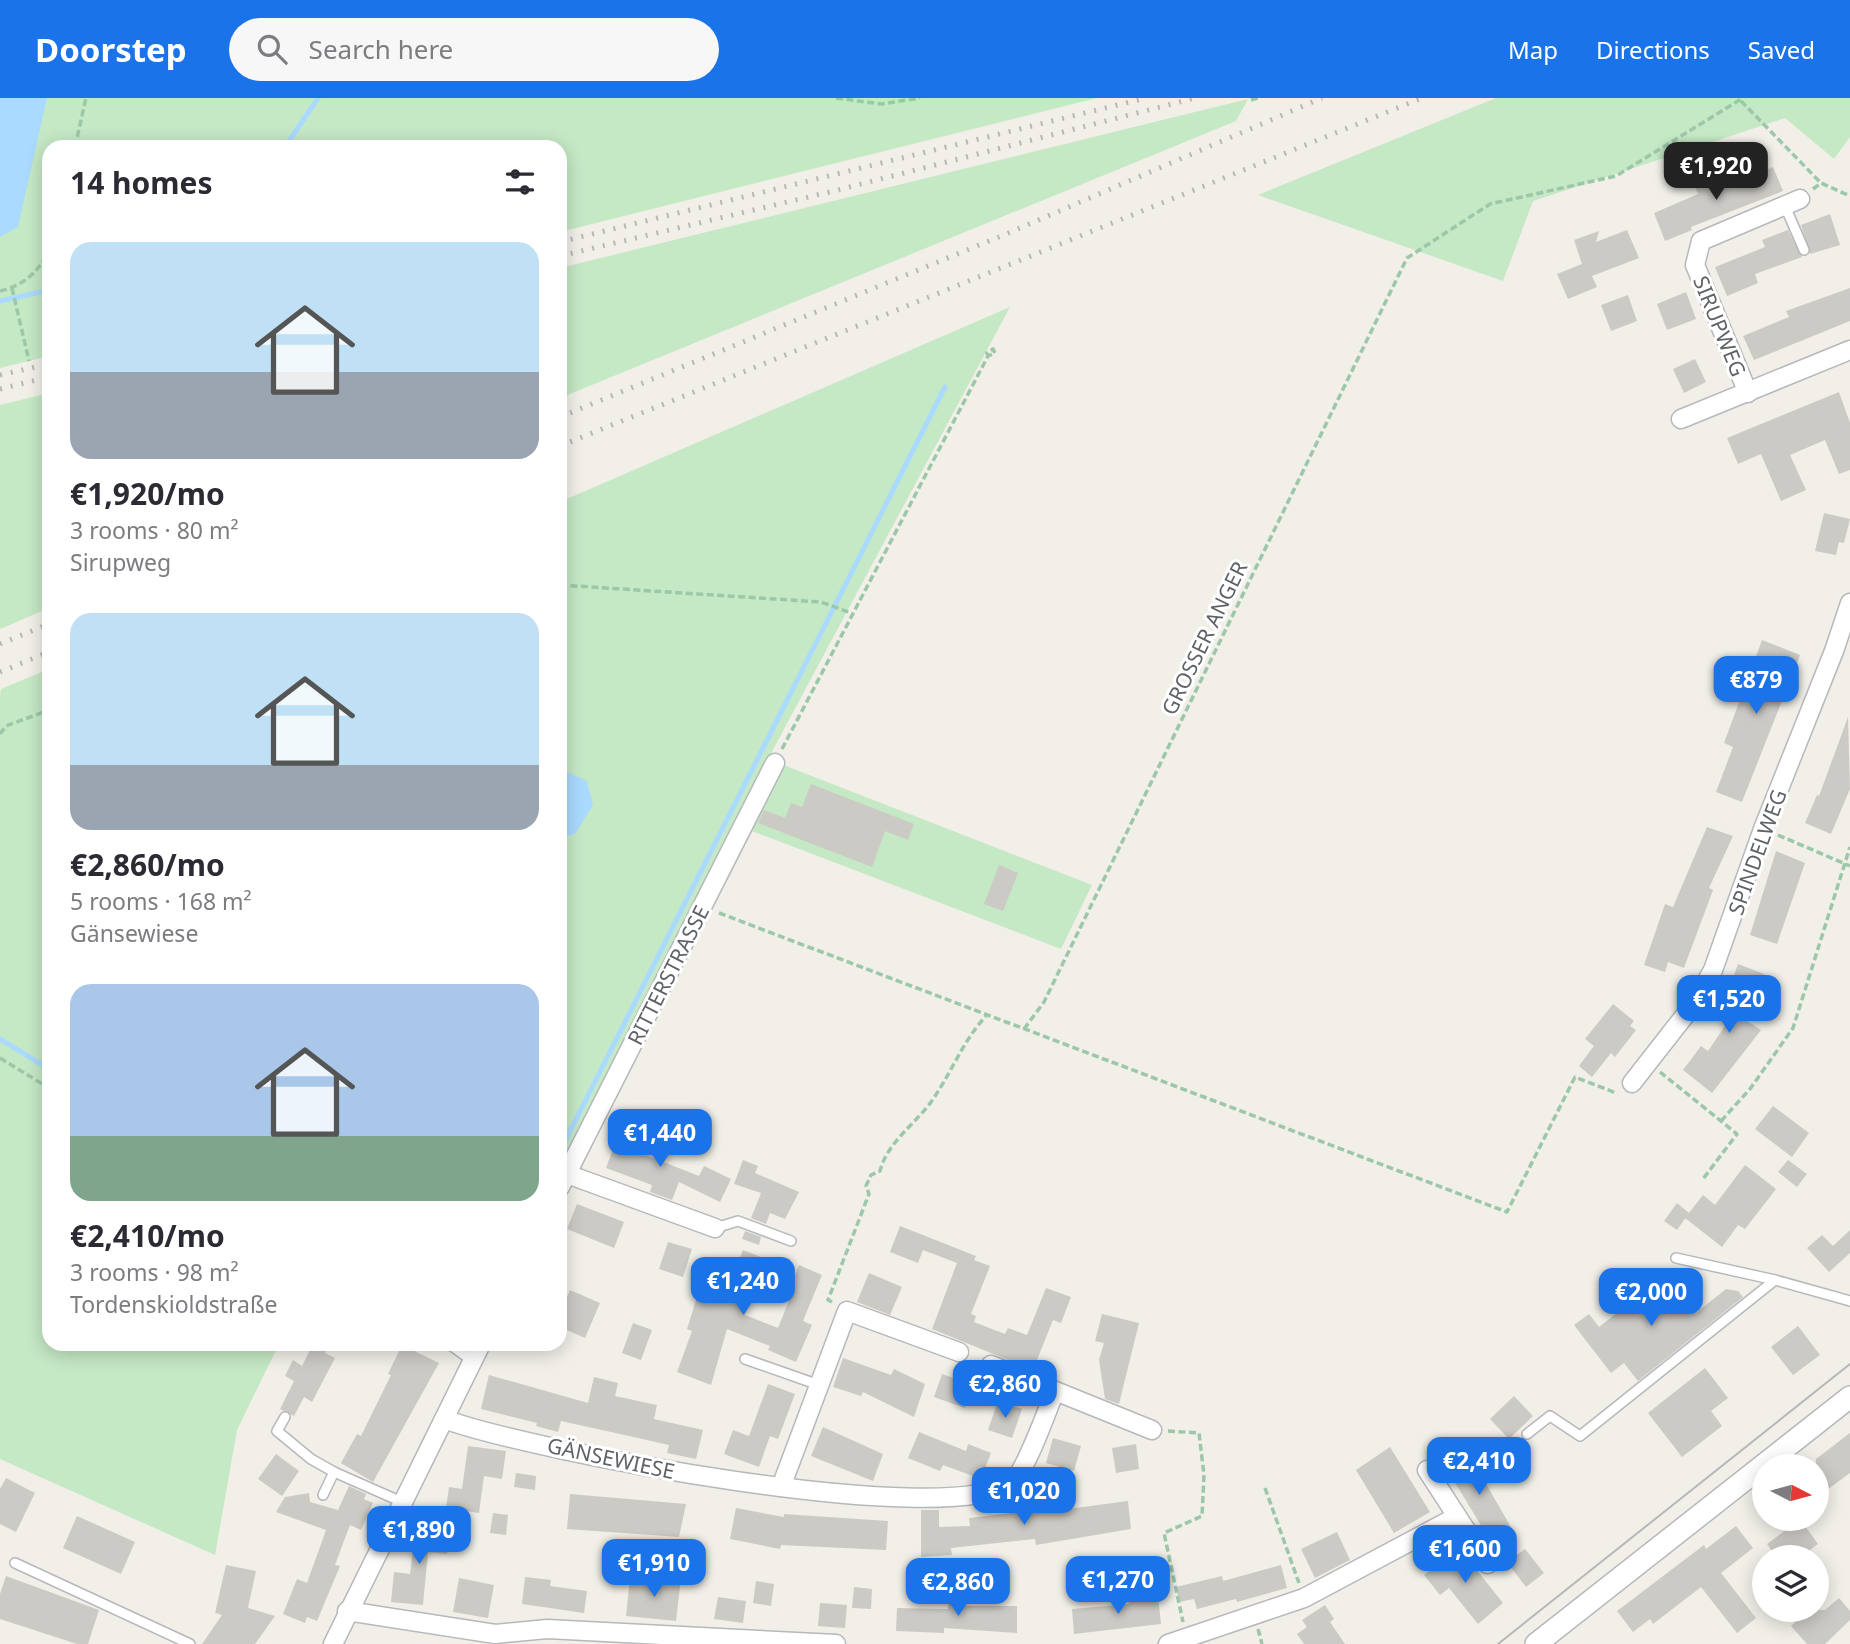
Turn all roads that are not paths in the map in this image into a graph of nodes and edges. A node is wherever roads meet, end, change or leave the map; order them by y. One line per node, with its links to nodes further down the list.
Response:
1 (1793, 202): 2 (lane); 4 (street, SIRUPWEG)
2 (1804, 250)
3 (1850, 350): 4 (street)
4 (1748, 393): 5 (street)
5 (1681, 419)
6 (1850, 603): 7 (street, SPINDELWEG)
7 (1842, 653): 9 (street, SPINDELWEG)
8 (775, 763): 10 (street, RITTERSTRASSE)
9 (1628, 1089)
10 (567, 1173)
11 (567, 1182): 12 (street)
12 (715, 1228): 13 (lane)
13 (791, 1241)
14 (1676, 1258): 15 (lane)
15 (1775, 1280): 16 (lane); 29 (lane)
16 (1850, 1301)
17 (458, 1351): 21 (lane)
18 (477, 1351): 21 (street)
19 (959, 1352): 23 (street)
20 (745, 1359): 23 (lane)
21 (472, 1361): 27 (street)
22 (990, 1365): 24 (street)
23 (819, 1385): 32 (street)
24 (1055, 1391): 28 (street); 32 (street, GÄNSEWIESE)
25 (1850, 1398): 43 (street)
26 (285, 1417): 31 (lane)
27 (444, 1419): 32 (street, GÄNSEWIESE); 34 (street)
28 (1152, 1430)
29 (1527, 1434)
30 (1427, 1470): 35 (street)
31 (334, 1472): 33 (lane); 34 (lane)
32 (781, 1486)
33 (324, 1495)
34 (402, 1502): 38 (street)
35 (1456, 1517): 37 (street); 42 (street)
36 (15, 1563): 39 (lane)
37 (1488, 1564)
38 (347, 1611): 40 (street); 41 (street)
39 (190, 1644)
40 (333, 1644)
41 (836, 1644)
42 (1168, 1644)
43 (1536, 1644)

